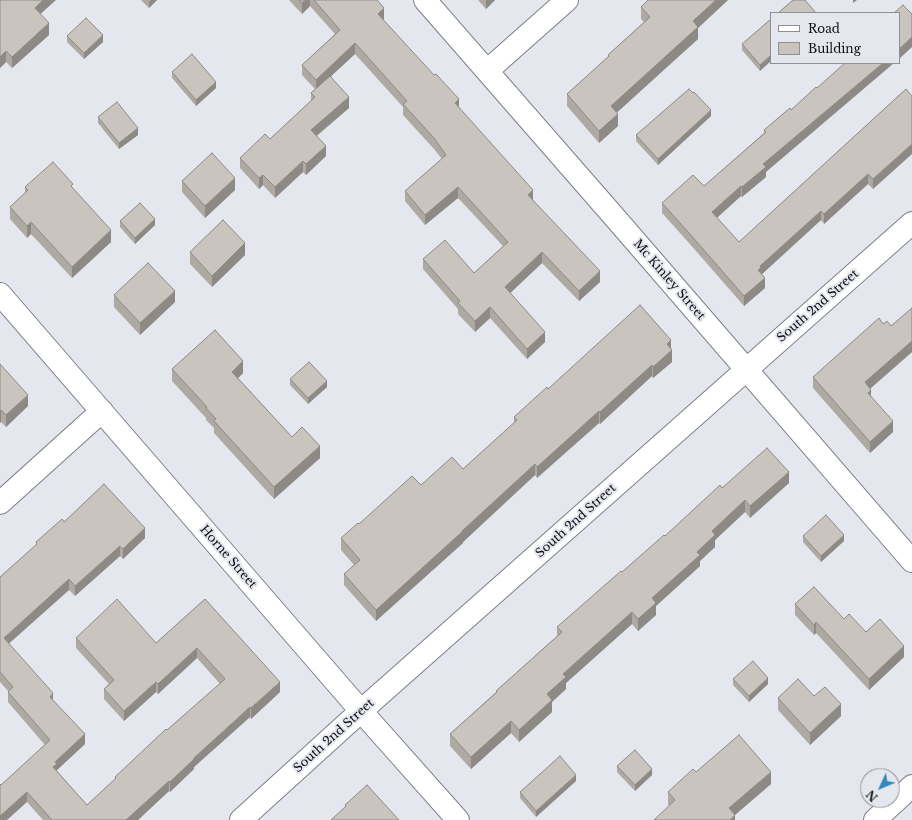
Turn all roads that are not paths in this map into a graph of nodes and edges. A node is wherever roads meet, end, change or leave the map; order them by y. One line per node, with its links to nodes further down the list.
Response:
1 (425, 0): 3 (street, Mc Kinley Street)
2 (567, 0): 3 (street)
3 (487, 71): 6 (street, Mc Kinley Street)
4 (912, 223): 6 (street, South 2nd Street)
5 (0, 294): 7 (street, Horne Street)
6 (746, 369): 9 (street, Mc Kinley Street); 10 (street, South 2nd Street)
7 (102, 411): 8 (street); 10 (street, Horne Street)
8 (0, 503)
9 (912, 561)
10 (361, 711): 12 (street, South 2nd Street); 13 (street, Horne Street)
11 (912, 786): 14 (street)
12 (241, 820)
13 (458, 820)
14 (875, 820)

